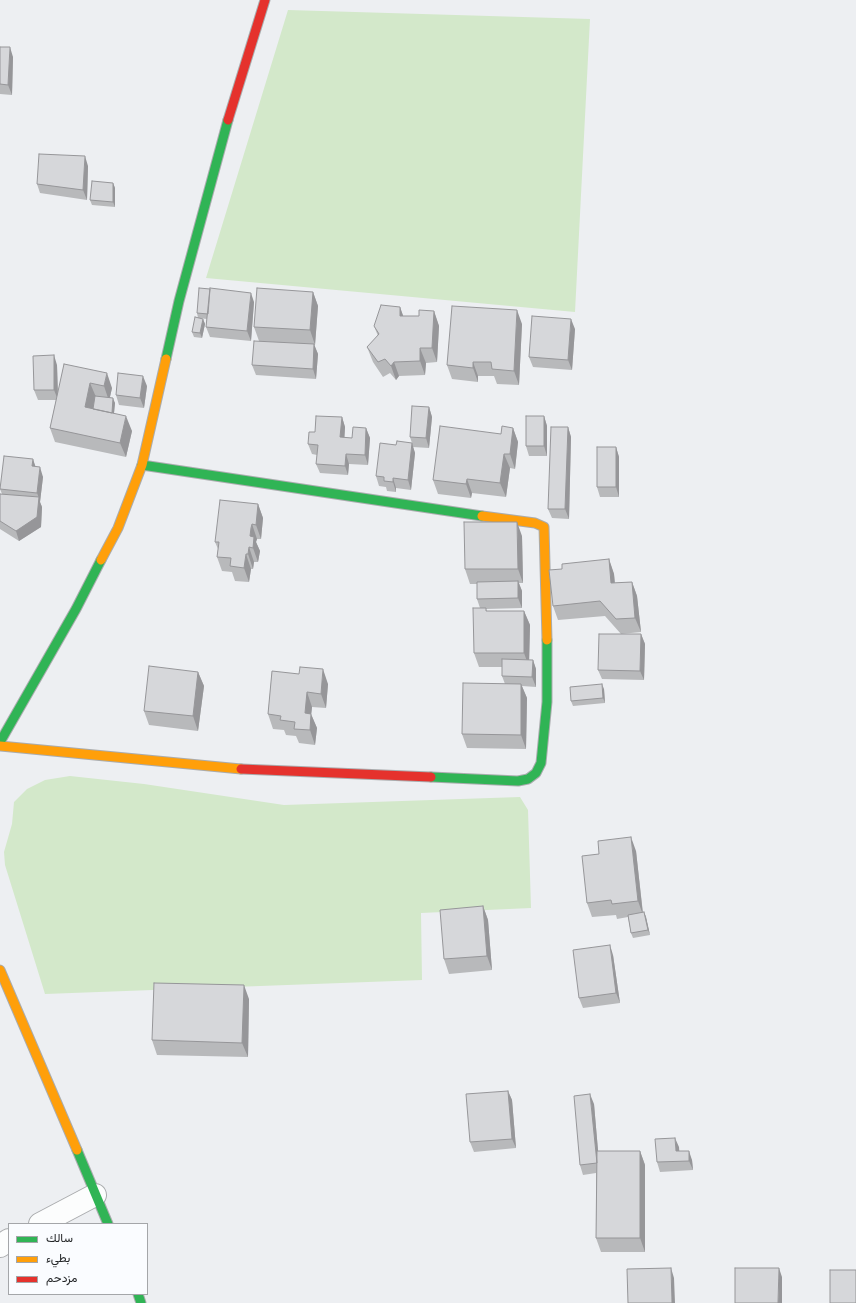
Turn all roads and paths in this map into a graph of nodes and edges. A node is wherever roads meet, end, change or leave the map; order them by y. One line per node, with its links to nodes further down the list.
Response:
1 (265, 0): 2 (street)
2 (142, 465): 3 (street); 4 (street)
3 (0, 742)
4 (0, 746)
5 (0, 970): 6 (street)
6 (95, 1195): 7 (street); 8 (street)
7 (42, 1223)
8 (108, 1223)

